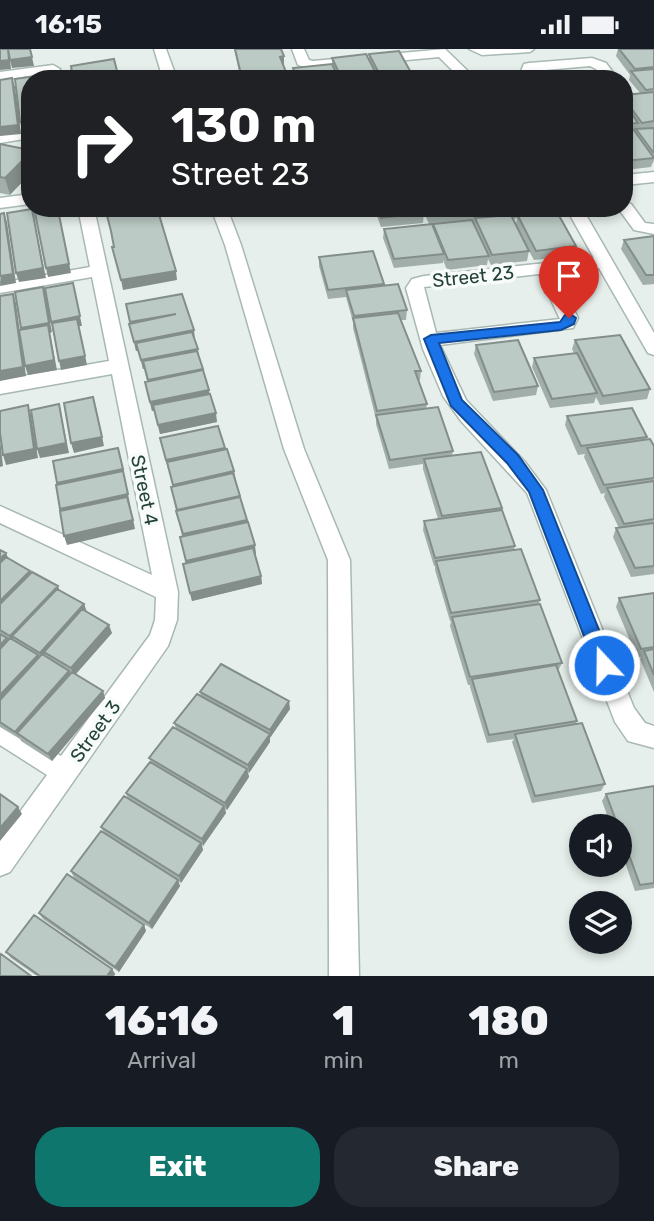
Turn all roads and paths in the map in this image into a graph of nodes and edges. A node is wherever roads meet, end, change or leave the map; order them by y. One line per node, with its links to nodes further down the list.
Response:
1 (160, 49): 8 (street)
2 (298, 49): 7 (street)
3 (473, 49): 4 (lane)
4 (518, 49): 5 (lane)
5 (530, 49)
6 (440, 51): 7 (street); 9 (street)
7 (383, 54)
8 (167, 70)
9 (460, 70)
10 (528, 70): 11 (street)
11 (603, 70)
12 (21, 73): 13 (street)
13 (0, 76)
14 (21, 136): 15 (street)
15 (0, 139)
16 (654, 177): 17 (street)
17 (633, 179)
18 (21, 200): 19 (street)
19 (0, 204)
20 (88, 217): 27 (street, Street 4)
21 (222, 217): 39 (street)
22 (579, 217): 25 (street)
23 (632, 217): 24 (street)
24 (654, 229)
25 (604, 262): 26 (street, Street 23); 30 (street)
26 (545, 268): 29 (street, Street 23); 29 (street)
27 (99, 271): 28 (street); 31 (street, Street 4)
28 (0, 288)
29 (431, 339): 36 (street, Street 23)
30 (654, 349)
31 (119, 366): 32 (street); 34 (street, Street 4)
32 (0, 387)
33 (0, 514): 34 (street)
34 (167, 592): 37 (street, Street 3)
35 (0, 731): 37 (street)
36 (654, 737)
37 (65, 772): 38 (street, Street 3)
38 (0, 862)
39 (344, 976)

